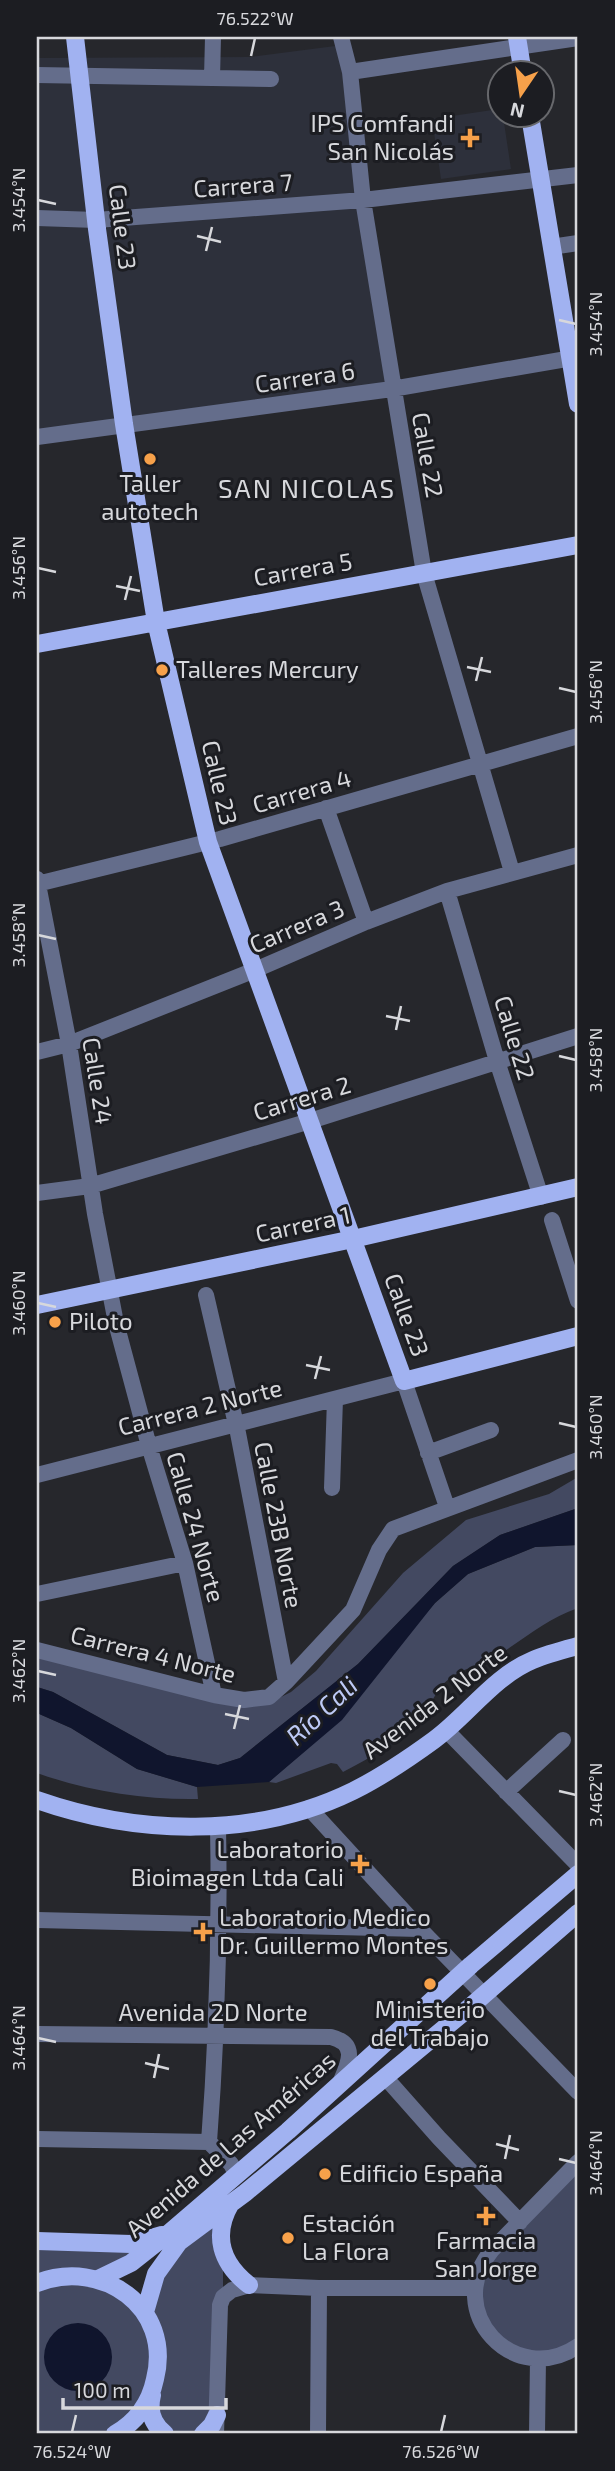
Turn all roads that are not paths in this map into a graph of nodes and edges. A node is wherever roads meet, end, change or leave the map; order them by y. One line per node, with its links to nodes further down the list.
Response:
1 (75, 37): 9 (main road, Calle 23)
2 (213, 37): 10 (street)
3 (341, 37): 7 (street, Calle 22)
4 (578, 38): 5 (street)
5 (517, 42): 6 (main road); 7 (street)
6 (520, 60)
7 (351, 72): 15 (street, Calle 22)
8 (37, 75): 9 (street)
9 (79, 76): 10 (street); 17 (main road, Calle 23)
10 (212, 78): 11 (street)
11 (271, 79)
12 (532, 130): 14 (main road)
13 (578, 175): 14 (street, Carrera 7)
14 (540, 179): 15 (street, Carrera 7); 19 (main road)
15 (363, 200): 17 (street, Carrera 7); 21 (street, Calle 22)
16 (37, 218): 17 (street, Carrera 7)
17 (96, 220): 23 (main road, Calle 23)
18 (578, 243): 19 (street)
19 (551, 247): 20 (main road)
20 (574, 358): 21 (street, Carrera 6); 22 (main road)
21 (392, 389): 23 (street, Carrera 6); 26 (street, Calle 22)
22 (578, 404)
23 (124, 425): 24 (street, Carrera 6); 27 (main road, Calle 23)
24 (37, 437)
25 (578, 545): 26 (main road, Carrera 5)
26 (424, 573): 27 (main road, Carrera 5); 30 (street, Calle 22)
27 (156, 622): 28 (main road, Carrera 5); 32 (main road, Calle 23)
28 (37, 644)
29 (578, 736): 30 (street, Carrera 4)
30 (481, 764): 31 (street, Carrera 4); 34 (street, Calle 22)
31 (326, 808): 32 (street, Carrera 4); 37 (street)
32 (208, 842): 35 (street, Carrera 4); 38 (main road, Calle 23)
33 (578, 855): 34 (street, Carrera 3)
34 (512, 872): 36 (street, Carrera 3)
35 (37, 882): 40 (street, Calle 24)
36 (447, 891): 37 (street, Carrera 3); 42 (street, Calle 22)
37 (366, 922): 38 (street, Carrera 3)
38 (255, 970): 40 (street, Carrera 3); 43 (main road, Calle 23)
39 (578, 1036): 42 (street, Carrera 2)
40 (69, 1044): 41 (street, Carrera 3); 44 (street, Calle 24)
41 (37, 1052)
42 (497, 1061): 43 (street, Carrera 2); 47 (street, Calle 22)
43 (310, 1121): 44 (street, Carrera 2); 49 (main road, Calle 23)
44 (90, 1186): 46 (street, Carrera 2); 50 (street, Calle 24)
45 (578, 1187): 47 (main road, Carrera 1)
46 (37, 1193)
47 (541, 1197): 49 (main road, Carrera 1)
48 (552, 1220): 52 (street)
49 (353, 1239): 50 (main road, Carrera 1); 55 (main road, Calle 23)
50 (109, 1290): 53 (main road, Carrera 1); 59 (street, Calle 24 Norte)
51 (206, 1295): 57 (street, Calle 23B Norte)
52 (578, 1301)
53 (37, 1305)
54 (578, 1336): 55 (main road, Carrera 2 Norte)
55 (404, 1381): 56 (street, Carrera 2 Norte); 60 (street, Calle 23)
56 (335, 1399): 57 (street, Carrera 2 Norte); 63 (street)
57 (236, 1424): 59 (street, Carrera 2 Norte); 69 (street, Calle 23B Norte)
58 (491, 1430): 60 (street)
59 (149, 1446): 62 (street, Carrera 2 Norte); 65 (street, Calle 24 Norte)
60 (428, 1452): 64 (street, Calle 23)
61 (578, 1460): 64 (street, Carrera 4 Norte)
62 (37, 1475)
63 (332, 1488)
64 (447, 1507): 69 (street, Carrera 4 Norte)
65 (186, 1563): 66 (street); 70 (street, Calle 24 Norte)
66 (37, 1594)
67 (578, 1646): 71 (main road, Avenida 2 Norte)
68 (37, 1650): 70 (street, Carrera 4 Norte)
69 (286, 1682): 70 (street, Carrera 4 Norte)
70 (214, 1695)
71 (446, 1730): 73 (street); 75 (main road, Avenida 2 Norte)
72 (563, 1740): 73 (street)
73 (506, 1791): 77 (street)
74 (37, 1800): 76 (main road, Avenida 2 Norte)
75 (309, 1808): 76 (main road, Avenida 2 Norte); 82 (street)
76 (218, 1826): 81 (street)
77 (578, 1865)
78 (578, 1874): 83 (main road, Avenida de Las Américas)
79 (578, 1913): 84 (main road, Avenida de Las Américas)
80 (37, 1920): 81 (street)
81 (220, 1924): 82 (street); 86 (street)
82 (420, 1928): 83 (street)
83 (464, 1972): 84 (street); 88 (main road, Avenida de Las Américas)
84 (485, 1994): 87 (main road, Avenida de Las Américas); 89 (street)
85 (37, 2034): 86 (street, Avenida 2D Norte)
86 (217, 2036): 88 (street, Avenida 2D Norte); 91 (street)
87 (386, 2077): 94 (main road, Avenida de Las Américas); 95 (street)
88 (340, 2083): 93 (main road, Avenida de Las Américas)
89 (578, 2092)
90 (37, 2139): 91 (street)
91 (209, 2142): 93 (street)
92 (578, 2162): 95 (street)
93 (236, 2174): 96 (main road, Avenida de Las Américas)
94 (231, 2203): 100 (main road); 103 (main road, Avenida de Las Américas)
95 (520, 2222): 102 (street)
96 (169, 2233): 97 (main road); 98 (main road, Avenida de Las Américas)
97 (37, 2241)
98 (98, 2279): 99 (main road); 103 (main road)
99 (37, 2283)
100 (249, 2285): 101 (street); 107 (street)
101 (319, 2288): 102 (street); 112 (street)
102 (474, 2288): 105 (street)
103 (145, 2312): 106 (main road)
104 (578, 2346): 105 (street)
105 (538, 2359): 113 (street)
106 (152, 2395): 108 (main road); 109 (main road)
107 (217, 2415): 110 (main road); 111 (street)
108 (114, 2434)
109 (165, 2434)
110 (203, 2434)
111 (216, 2434)
112 (318, 2434)
113 (537, 2434)

